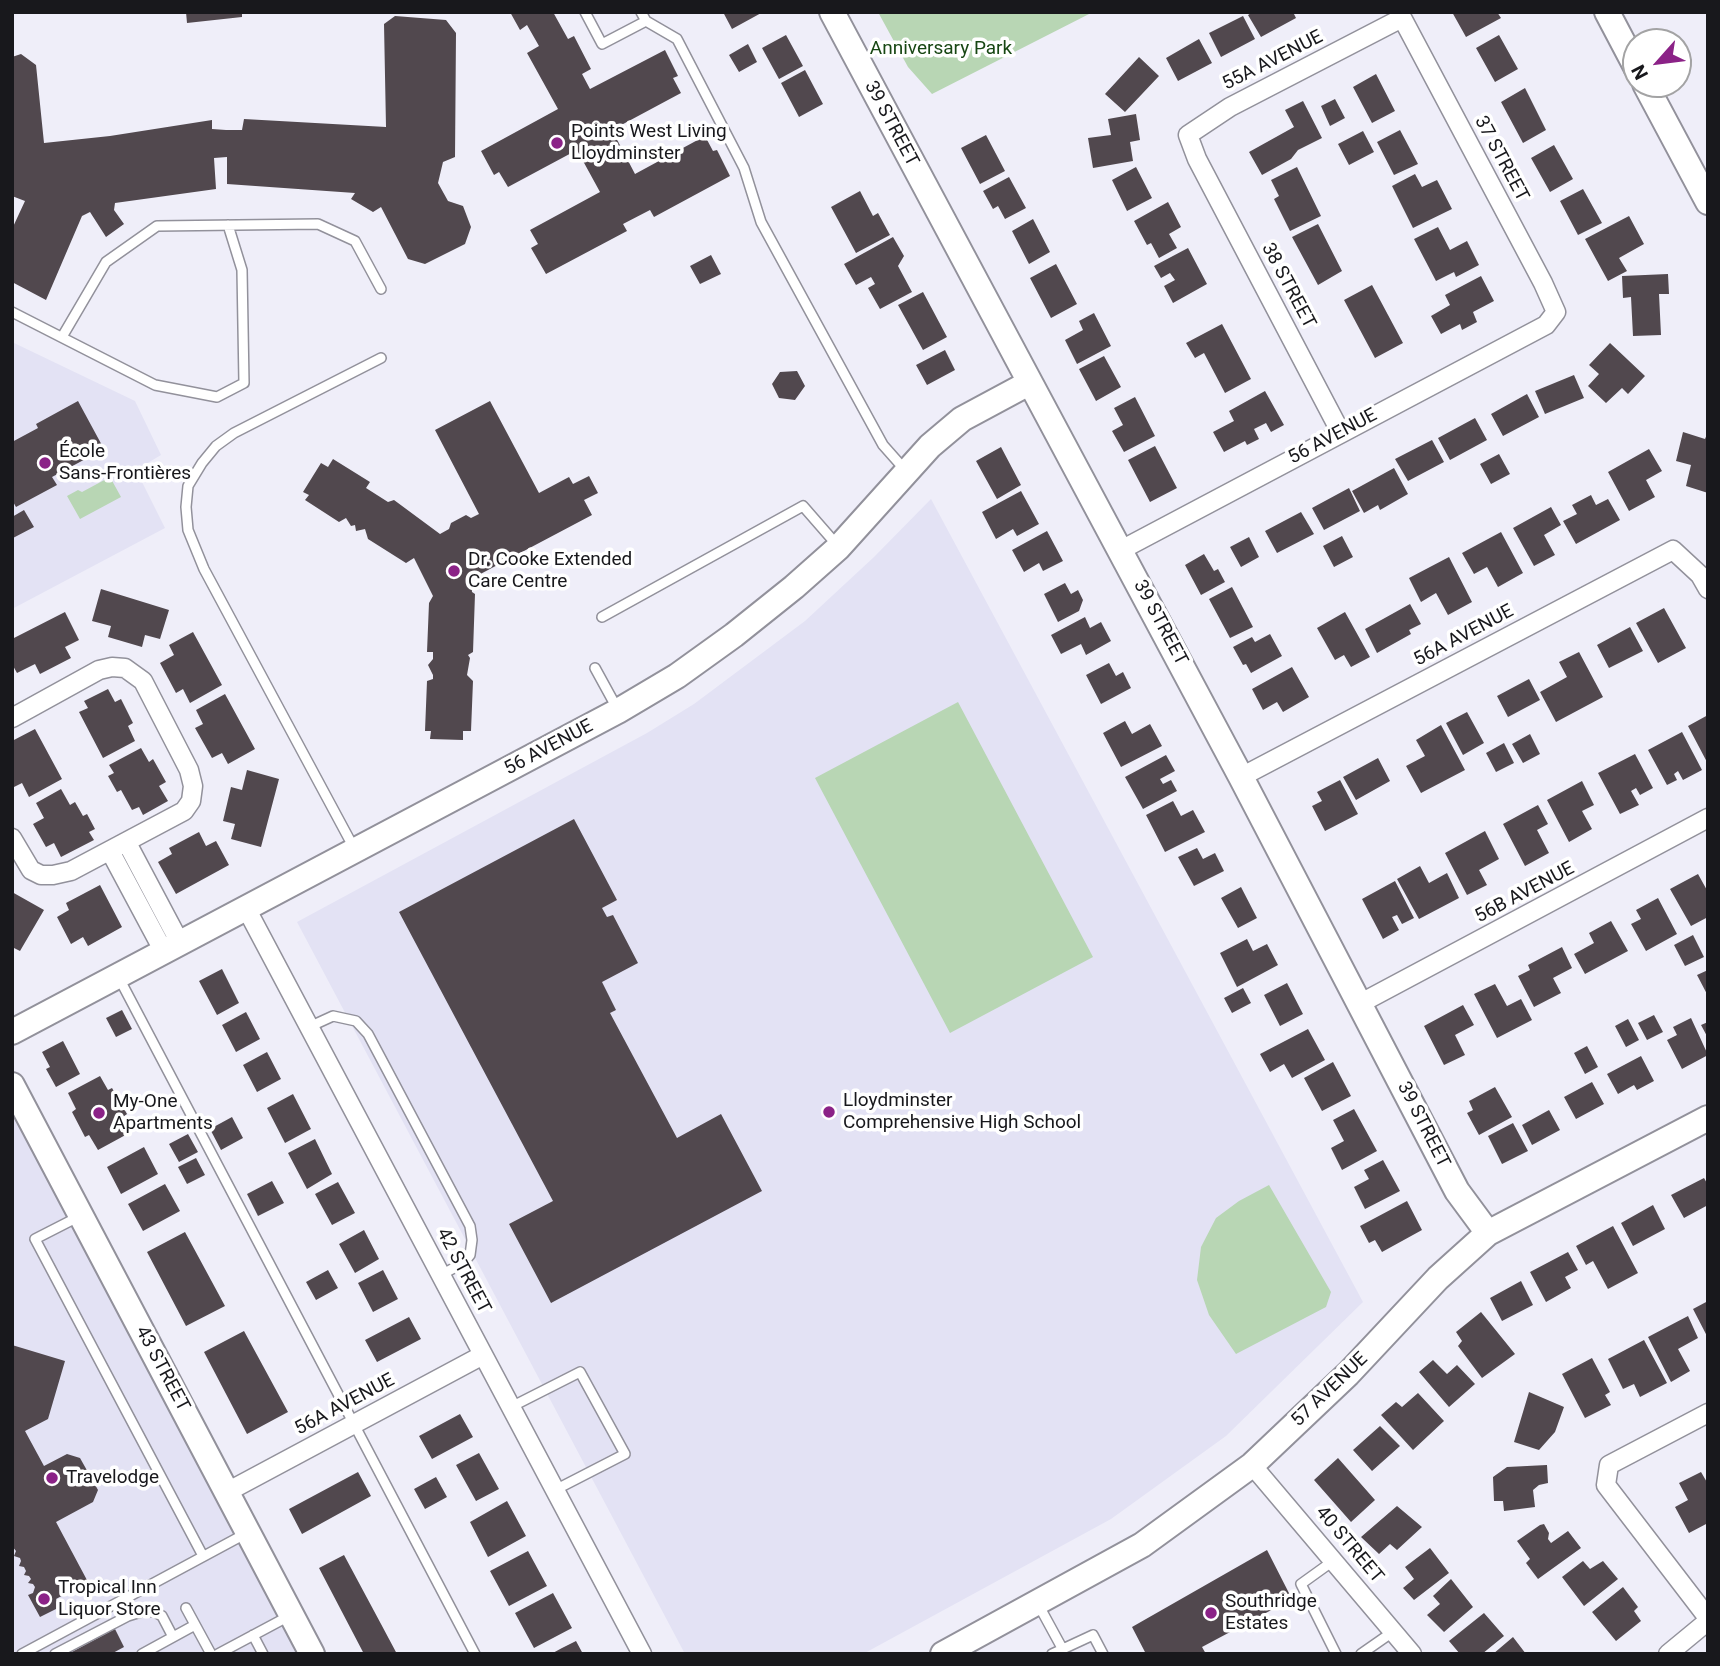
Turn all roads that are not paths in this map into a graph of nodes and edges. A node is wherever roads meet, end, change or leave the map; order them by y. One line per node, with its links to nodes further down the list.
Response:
1 (585, 12): 5 (lane)
2 (832, 12): 16 (street, 39 STREET)
3 (1607, 12): 6 (street)
4 (1400, 15): 8 (street, 55A AVENUE); 13 (street, 37 STREET)
5 (644, 17): 18 (lane)
6 (1622, 40)
7 (1652, 98): 9 (street)
8 (1197, 159): 17 (street, 38 STREET)
9 (1708, 202)
10 (228, 225): 11 (lane); 14 (lane); 14 (lane)
11 (381, 289)
12 (12, 312): 14 (lane)
13 (1546, 325): 17 (street, 56 AVENUE)
14 (62, 337)
15 (381, 358): 31 (lane)
16 (1029, 383): 18 (street, 56 AVENUE); 20 (street, 39 STREET)
17 (1341, 433): 20 (street, 56 AVENUE)
18 (907, 472): 19 (street, 56 AVENUE)
19 (838, 548): 22 (lane); 24 (street, 56 AVENUE)
20 (1121, 550): 26 (street, 39 STREET)
21 (1704, 582): 26 (street, 56A AVENUE)
22 (602, 617)
23 (595, 668): 24 (lane)
24 (618, 711): 31 (street, 56 AVENUE)
25 (12, 718): 29 (street)
26 (1241, 777): 35 (street, 39 STREET)
27 (1708, 818): 35 (street, 56B AVENUE)
28 (12, 838): 30 (street)
29 (127, 843): 30 (street); 33 (street)
30 (110, 851): 33 (street)
31 (355, 851): 32 (street, 56 AVENUE)
32 (246, 908): 33 (street, 56 AVENUE); 36 (street, 42 STREET)
33 (172, 948): 34 (street, 56 AVENUE)
34 (118, 976): 37 (street, 56 AVENUE); 46 (lane)
35 (1361, 1003): 41 (street, 39 STREET)
36 (309, 1027): 42 (street, 42 STREET); 42 (lane)
37 (12, 1032)
38 (12, 1084): 40 (street, 43 STREET)
39 (1708, 1118): 41 (street, 57 AVENUE)
40 (81, 1216): 49 (street, 43 STREET); 51 (lane)
41 (1488, 1233): 47 (street, 57 AVENUE)
42 (441, 1275): 43 (street, 42 STREET)
43 (483, 1355): 44 (street, 42 STREET); 46 (street, 56A AVENUE)
44 (511, 1407): 48 (street, 42 STREET); 48 (lane)
45 (1708, 1413): 56 (street)
46 (355, 1423): 49 (street, 56A AVENUE); 69 (lane)
47 (1252, 1465): 52 (street, 40 STREET); 53 (street, 57 AVENUE)
48 (555, 1490): 70 (street, 42 STREET)
49 (227, 1492): 50 (street, 43 STREET)
50 (248, 1532): 51 (lane); 55 (street, 43 STREET)
51 (203, 1556): 62 (lane)
52 (1335, 1559): 58 (street, 40 STREET); 74 (lane)
53 (1038, 1604): 61 (lane); 71 (street, 57 AVENUE)
54 (186, 1608): 57 (lane)
55 (292, 1615): 59 (lane); 68 (street, 43 STREET)
56 (1708, 1619): 77 (street)
57 (195, 1625): 60 (lane); 65 (lane)
58 (1394, 1631): 75 (lane); 76 (street, 40 STREET)
59 (253, 1635): 66 (lane); 67 (lane)
60 (173, 1637): 63 (lane); 64 (lane)
61 (1062, 1648): 72 (lane); 73 (lane)
62 (22, 1654)
63 (55, 1654)
64 (142, 1654)
65 (211, 1654)
66 (218, 1654)
67 (264, 1654)
68 (312, 1654)
69 (475, 1654)
70 (642, 1654)
71 (943, 1654)
72 (1052, 1654)
73 (1103, 1654)
74 (1336, 1654)
75 (1362, 1654)
76 (1412, 1654)
77 (1668, 1654)

